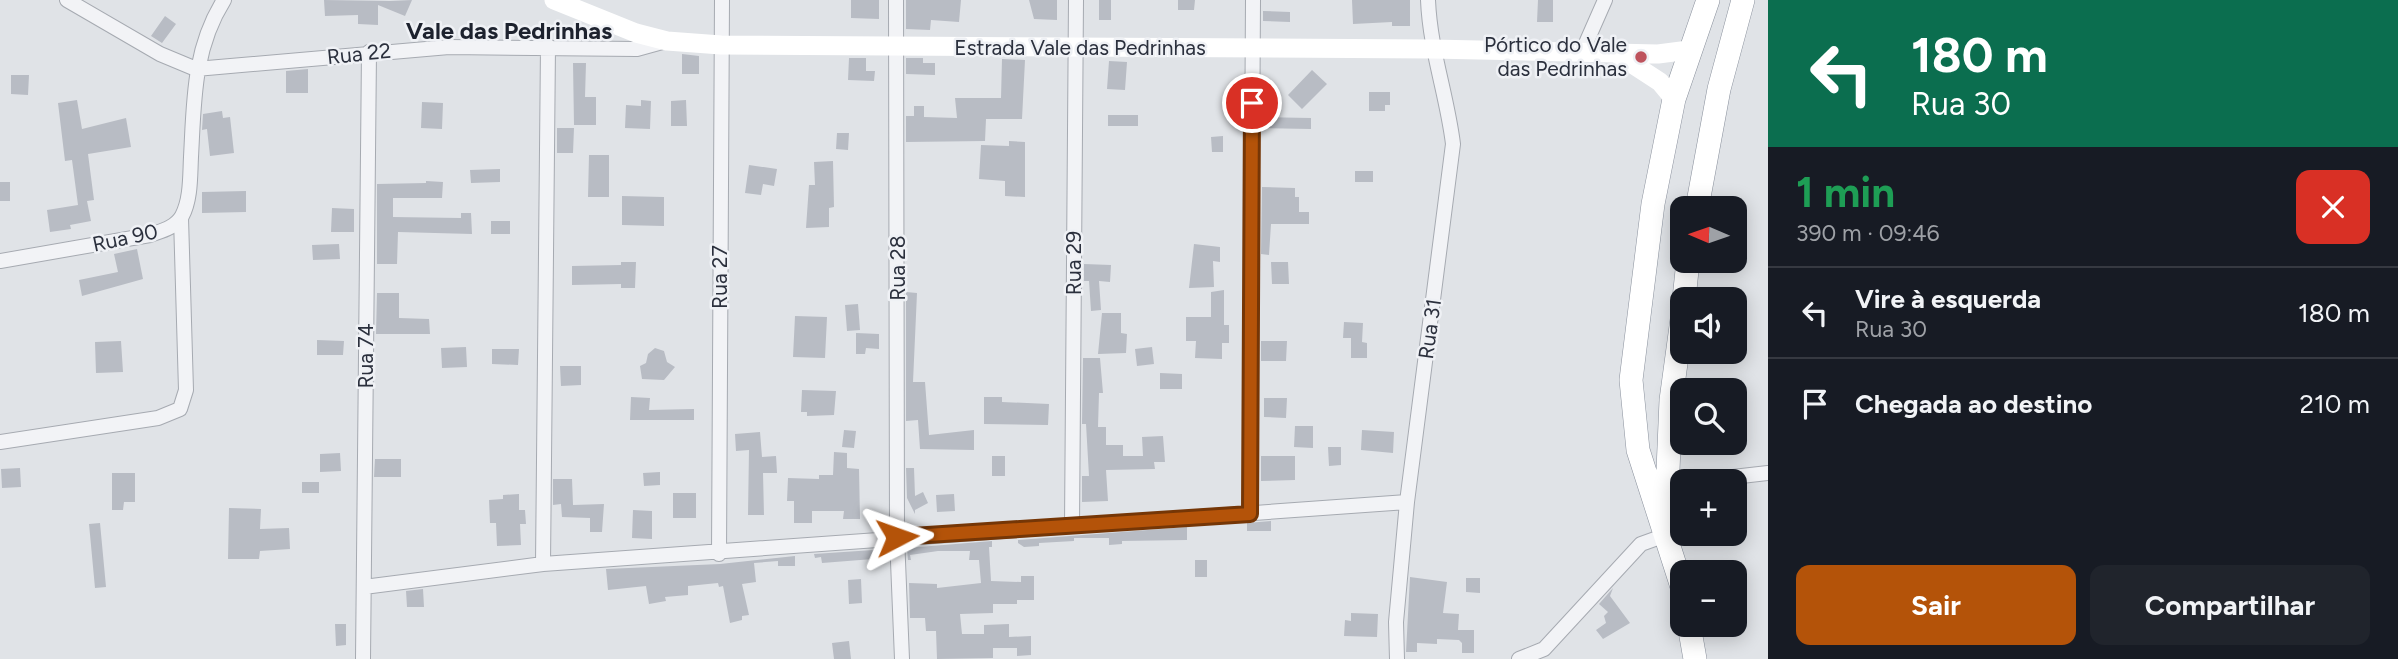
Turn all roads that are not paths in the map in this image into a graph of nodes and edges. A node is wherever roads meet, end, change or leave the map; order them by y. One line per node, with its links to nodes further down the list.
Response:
1 (67, 0): 23 (street, Rua 22)
2 (224, 0): 23 (street, Rua 90)
3 (554, 0): 12 (main road, Estrada Vale das Pedrinhas)
4 (722, 0): 13 (street, Rua 27)
5 (896, 0): 15 (street, Rua 28)
6 (1076, 0): 16 (street, Rua 29)
7 (1253, 0): 17 (street)
8 (1428, 0): 18 (street, Rua 31)
9 (1605, 0): 19 (street)
10 (1708, 0): 20 (highway)
11 (1743, 0): 25 (highway)
12 (667, 41): 13 (main road, Estrada Vale das Pedrinhas); 14 (street, Rua 22)
13 (722, 45): 15 (main road, Estrada Vale das Pedrinhas); 38 (street, Rua 27)
14 (548, 46): 22 (street, Rua 22); 40 (street)
15 (898, 48): 16 (main road, Estrada Vale das Pedrinhas); 37 (street, Rua 28)
16 (1075, 48): 17 (main road, Estrada Vale das Pedrinhas); 35 (street, Rua 29)
17 (1252, 48): 18 (main road, Estrada Vale das Pedrinhas); 34 (street)
18 (1432, 49): 19 (main road, Estrada Vale das Pedrinhas); 33 (street, Rua 31)
19 (1583, 50): 21 (main road, Estrada Vale das Pedrinhas)
20 (1689, 50): 21 (main road, Estrada Vale das Pedrinhas); 24 (highway)
21 (1614, 51): 24 (main road)
22 (369, 52): 23 (street, Rua 22); 41 (street, Rua 74)
23 (196, 69): 26 (street, Rua 90)
24 (1675, 99): 32 (highway)
25 (1699, 196)
26 (181, 218): 27 (street, Rua 90); 29 (street)
27 (0, 261)
28 (1676, 364): 32 (highway)
29 (0, 442)
30 (1768, 473): 31 (street)
31 (1747, 475)
32 (1666, 484): 36 (highway)
33 (1407, 502): 34 (street); 45 (street, Rua 31)
34 (1250, 514): 35 (street)
35 (1072, 526): 37 (street)
36 (1666, 534): 39 (highway); 46 (street)
37 (897, 537): 38 (street); 44 (street, Rua 28)
38 (719, 554): 40 (street)
39 (1674, 560)
40 (543, 564): 41 (street)
41 (364, 587): 43 (street, Rua 74)
42 (1691, 637): 47 (highway)
43 (363, 659)
44 (902, 659)
45 (1398, 659)
46 (1519, 659)
47 (1695, 659)

